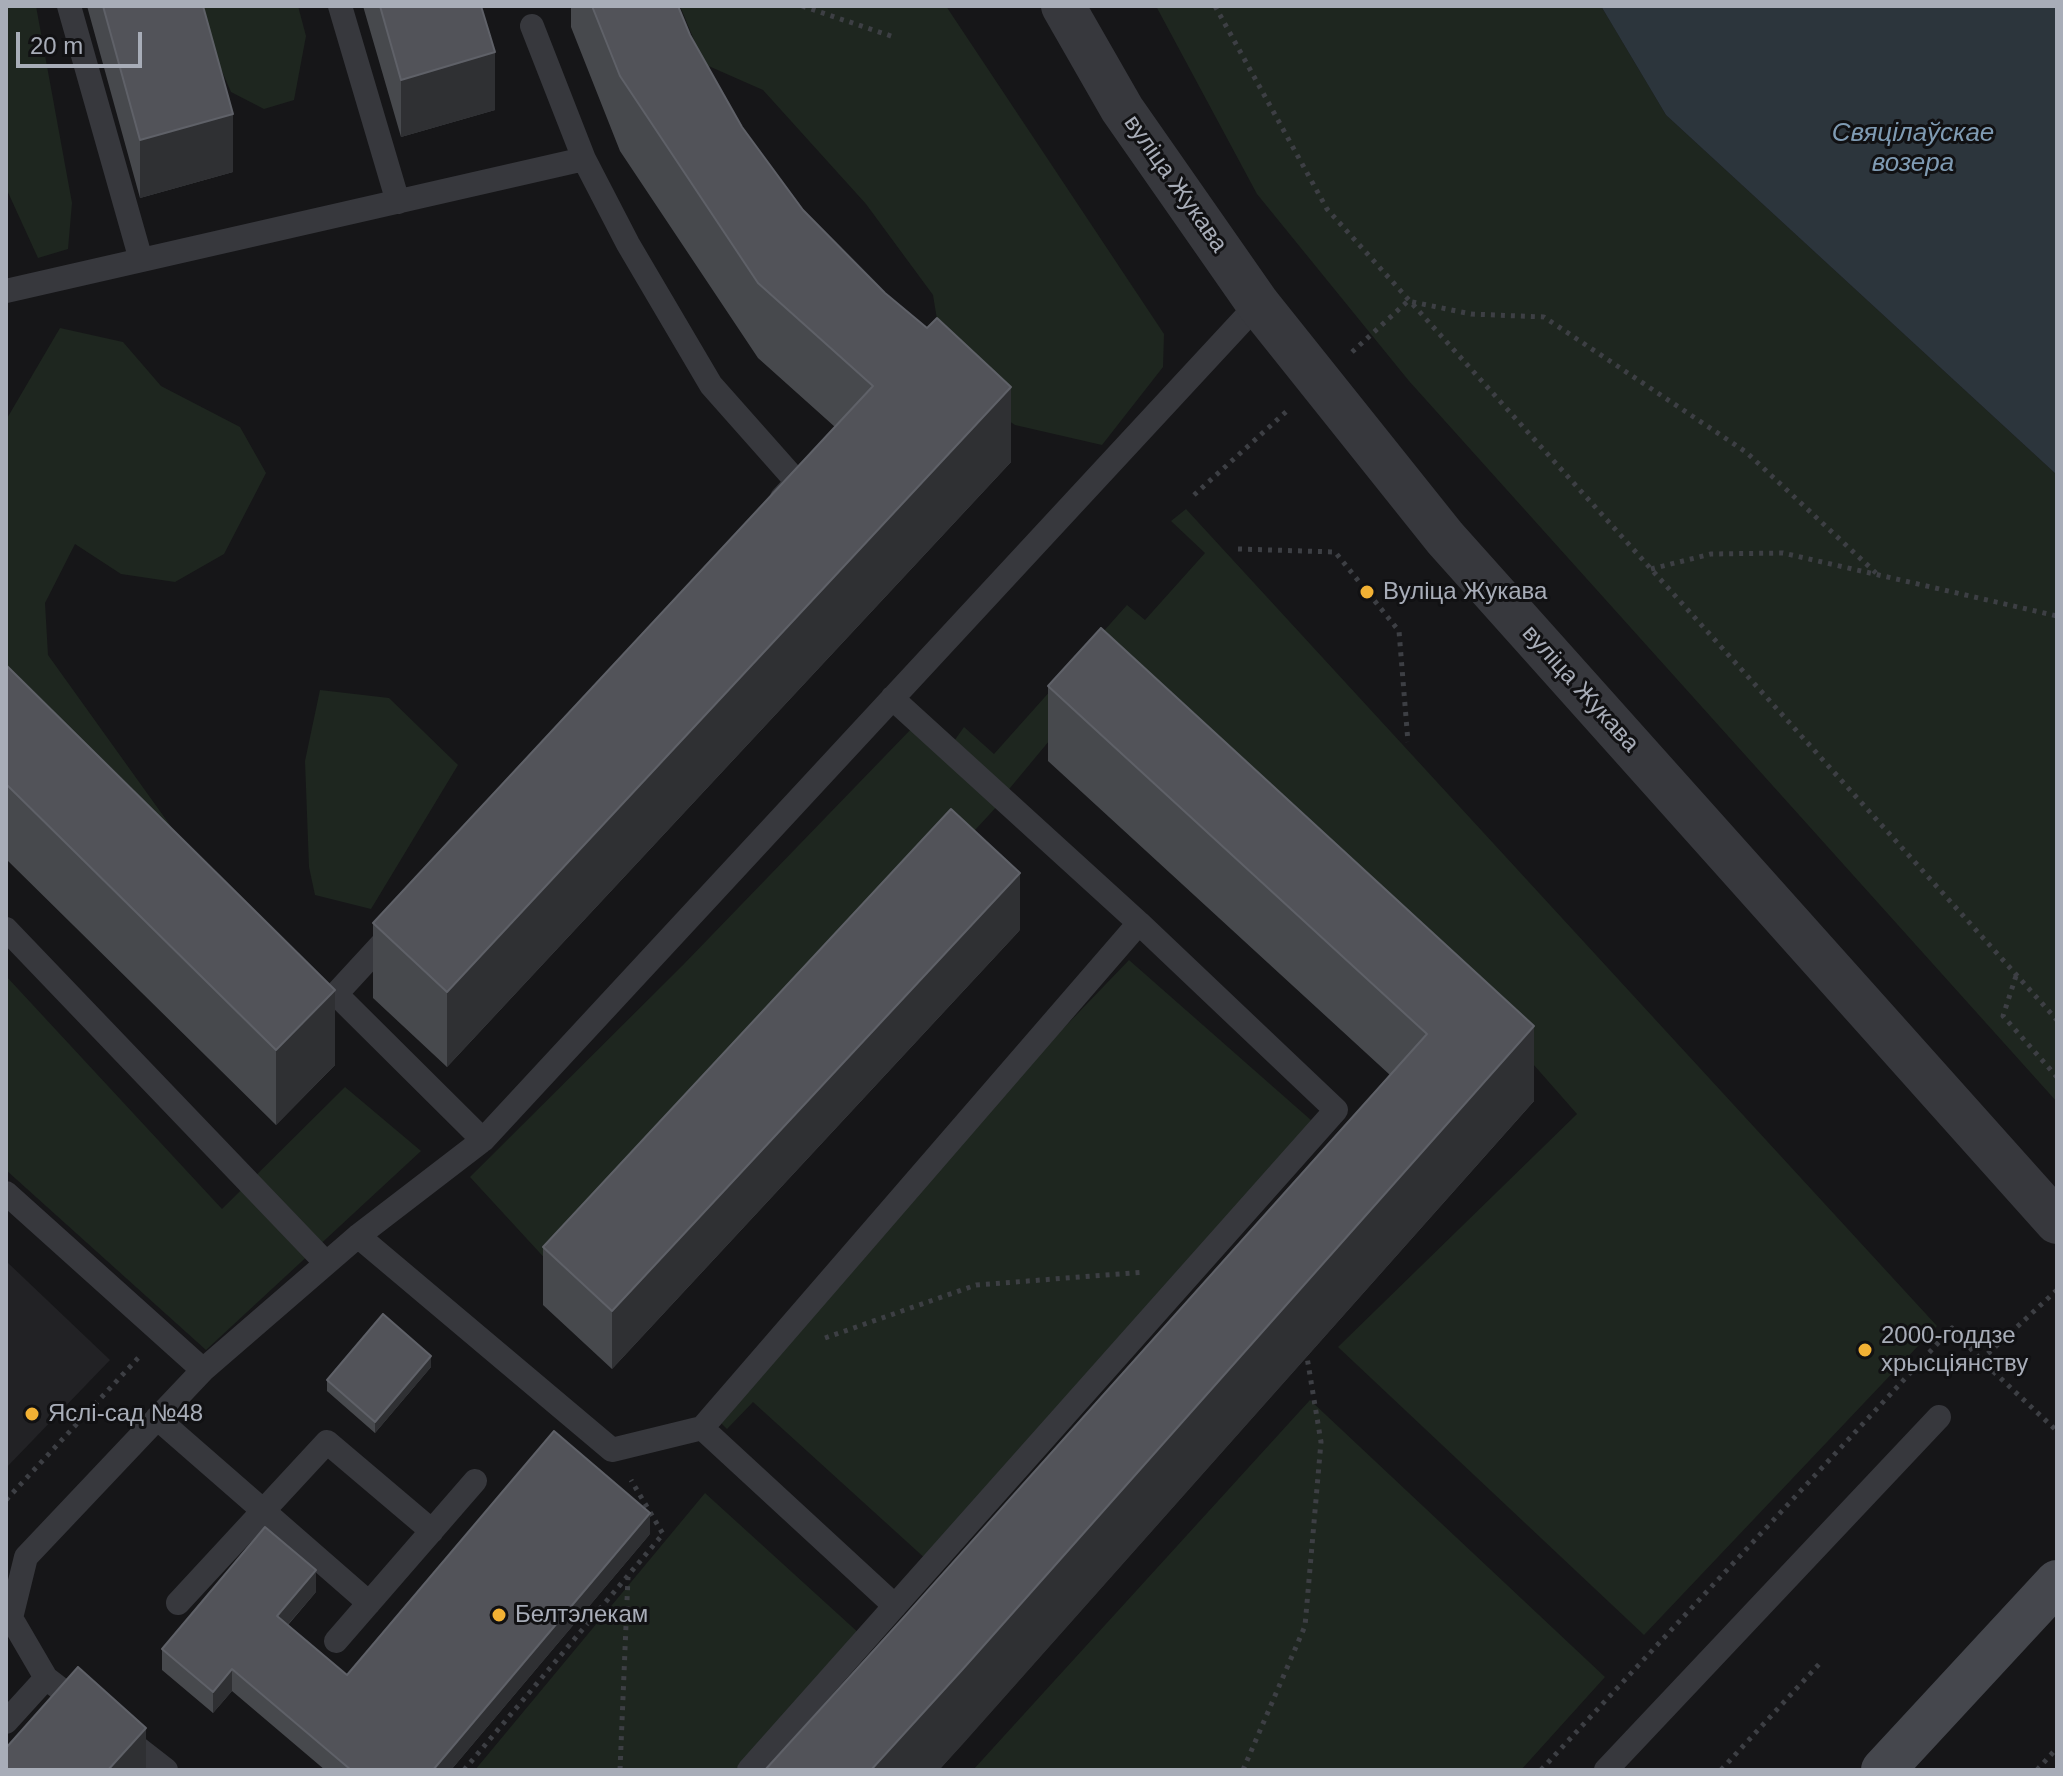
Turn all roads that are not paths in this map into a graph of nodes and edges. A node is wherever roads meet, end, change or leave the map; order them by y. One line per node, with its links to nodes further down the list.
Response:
1 (69, 6): 7 (lane)
2 (340, 6): 6 (lane)
3 (1063, 6): 9 (street, вуліца Жукава)
4 (532, 26): 5 (lane)
5 (584, 159): 6 (lane); 10 (lane)
6 (398, 202): 7 (lane)
7 (141, 260): 8 (lane)
8 (6, 291)
9 (1258, 304): 11 (lane); 17 (street, вуліца Жукава)
10 (765, 517)
11 (892, 698): 13 (lane); 15 (lane)
12 (409, 913): 15 (lane)
13 (1139, 923): 23 (lane); 32 (lane)
14 (6, 929): 19 (lane)
15 (483, 1140): 18 (lane)
16 (6, 1193): 20 (lane)
17 (2057, 1222)
18 (358, 1236): 19 (lane); 23 (lane)
19 (326, 1263): 20 (lane)
20 (203, 1370): 22 (lane)
21 (1939, 1417): 38 (lane)
22 (157, 1418): 25 (lane); 27 (lane)
23 (702, 1428): 32 (lane)
24 (475, 1481): 26 (lane)
25 (263, 1510): 26 (lane); 30 (lane); 31 (lane)
26 (432, 1531): 31 (lane)
27 (26, 1557): 28 (lane); 34 (lane)
28 (6, 1579)
29 (2057, 1582): 39 (main road)
30 (178, 1603)
31 (369, 1603): 33 (lane)
32 (895, 1606): 37 (lane)
33 (336, 1641)
34 (46, 1678): 35 (lane); 36 (lane)
35 (6, 1722)
36 (166, 1770)
37 (749, 1770)
38 (1606, 1770)
39 (1883, 1770)

